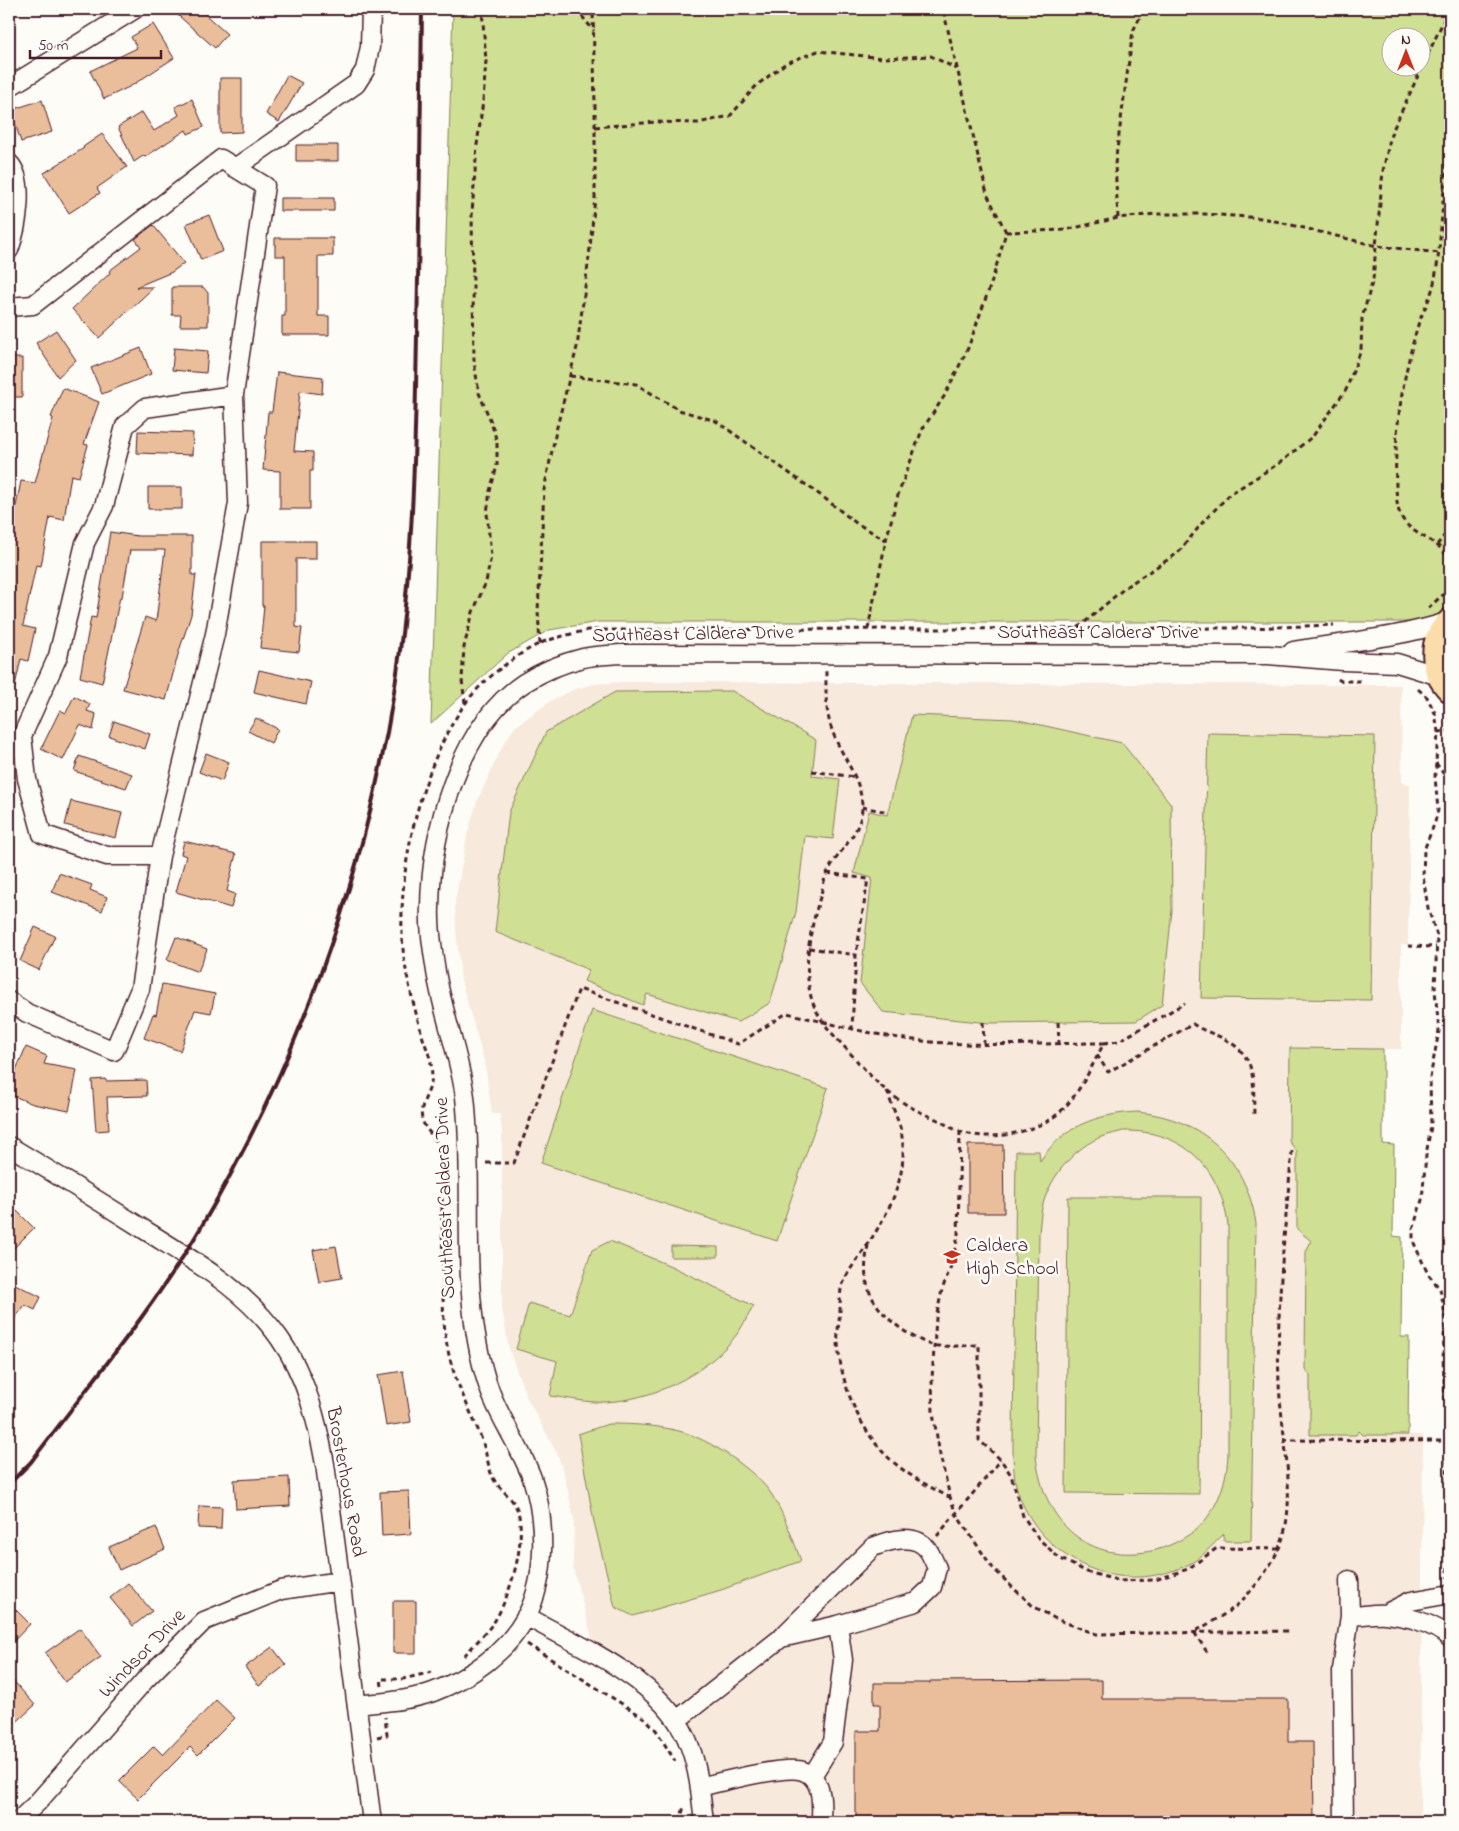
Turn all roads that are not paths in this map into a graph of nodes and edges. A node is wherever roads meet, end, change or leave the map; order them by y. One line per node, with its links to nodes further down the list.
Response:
1 (135, 9): 3 (street)
2 (371, 9): 5 (street)
3 (9, 87)
4 (9, 163): 6 (street)
5 (235, 168): 7 (street); 8 (street)
6 (9, 250)
7 (9, 307)
8 (234, 395): 12 (street); 12 (street)
9 (1449, 621): 10 (street, Southeast Caldera Drive); 11 (main road)
10 (1268, 655): 11 (street, Southeast Caldera Drive); 19 (street, Southeast Caldera Drive)
11 (1447, 688)
12 (160, 856): 13 (street)
13 (9, 1001)
14 (9, 1146): 16 (street, Brosterhous Road)
15 (1349, 1580): 20 (street)
16 (340, 1581): 24 (street, Brosterhous Road); 28 (street, Windsor Drive)
17 (1449, 1594): 18 (street)
18 (1385, 1614): 20 (street); 22 (street)
19 (526, 1616): 24 (street, Southeast Caldera Drive); 25 (street)
20 (1350, 1616): 32 (street)
21 (838, 1625): 23 (street); 23 (street); 26 (street)
22 (1448, 1637)
23 (781, 1638): 25 (street)
24 (357, 1705): 29 (street, Brosterhous Road)
25 (677, 1720): 27 (street)
26 (812, 1776): 27 (street); 31 (street)
27 (700, 1787): 30 (street)
28 (17, 1822)
29 (372, 1822)
30 (704, 1822)
31 (821, 1822)
32 (1344, 1822)

